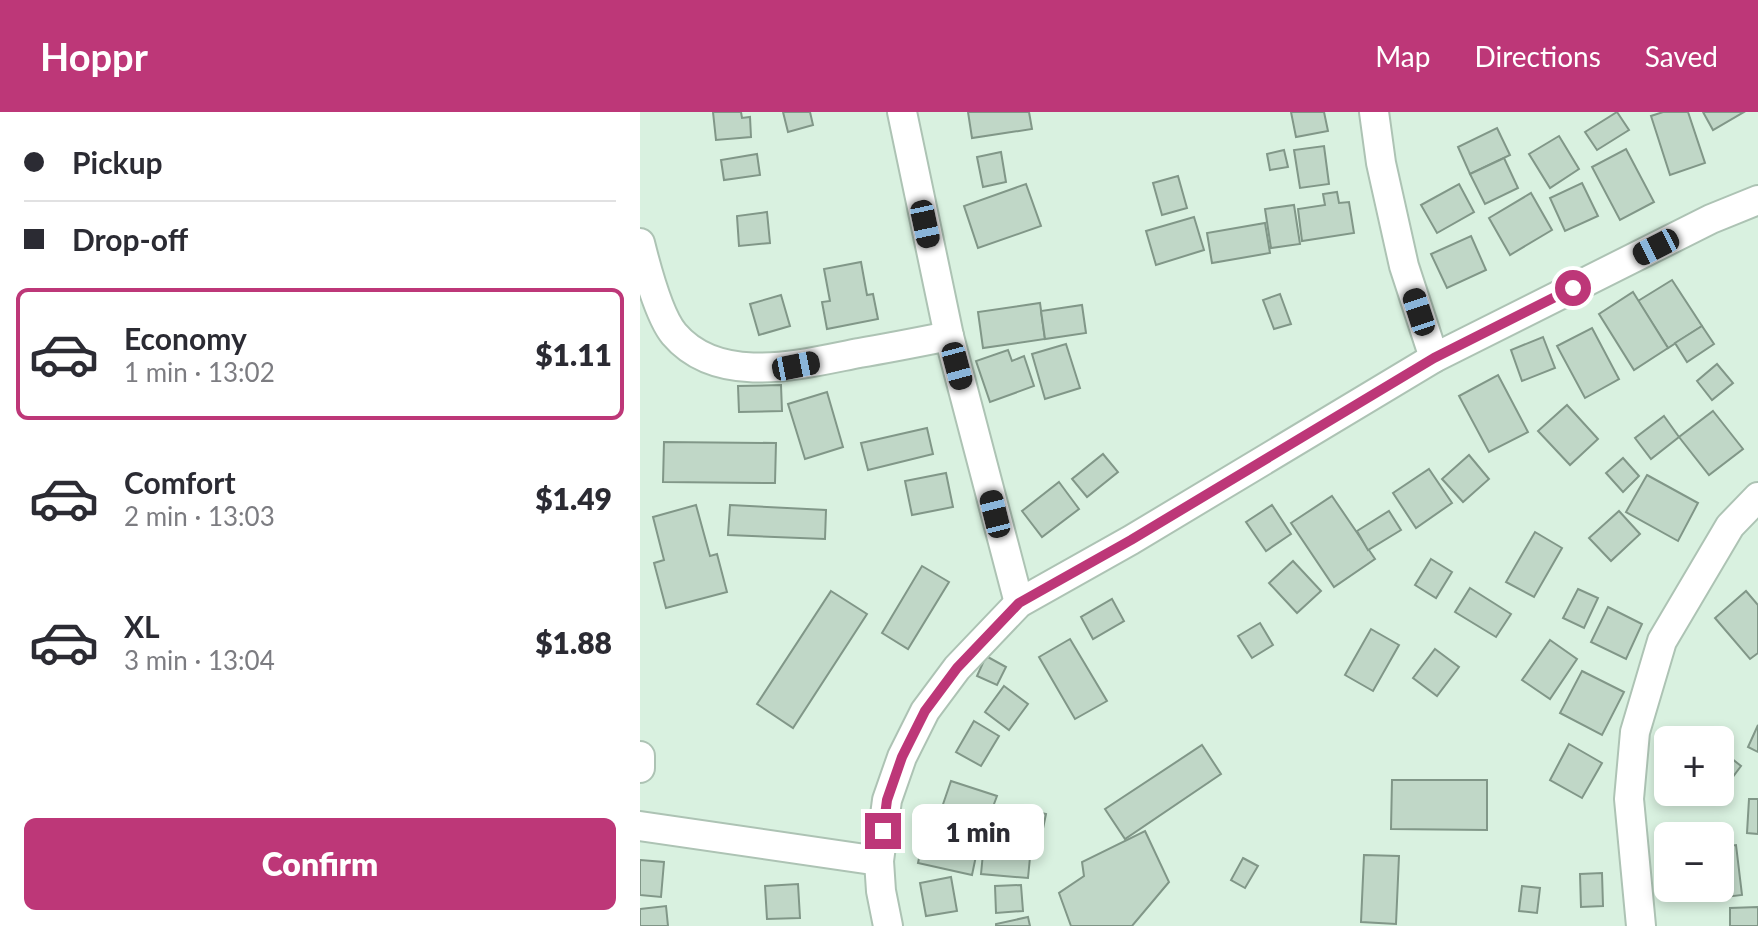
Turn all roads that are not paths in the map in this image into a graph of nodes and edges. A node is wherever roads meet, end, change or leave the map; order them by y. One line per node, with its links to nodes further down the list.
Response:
1 (902, 112): 6 (street)
2 (1374, 112): 7 (street)
3 (1758, 200): 7 (street)
4 (640, 243): 5 (street)
5 (647, 296): 6 (street)
6 (949, 336): 9 (street)
7 (1434, 358): 9 (street)
8 (1758, 497): 15 (street)
9 (1019, 603): 13 (street)
10 (640, 756): 11 (street)
11 (640, 768)
12 (640, 826): 13 (street)
13 (879, 861): 14 (street)
14 (888, 926)
15 (1641, 926)

